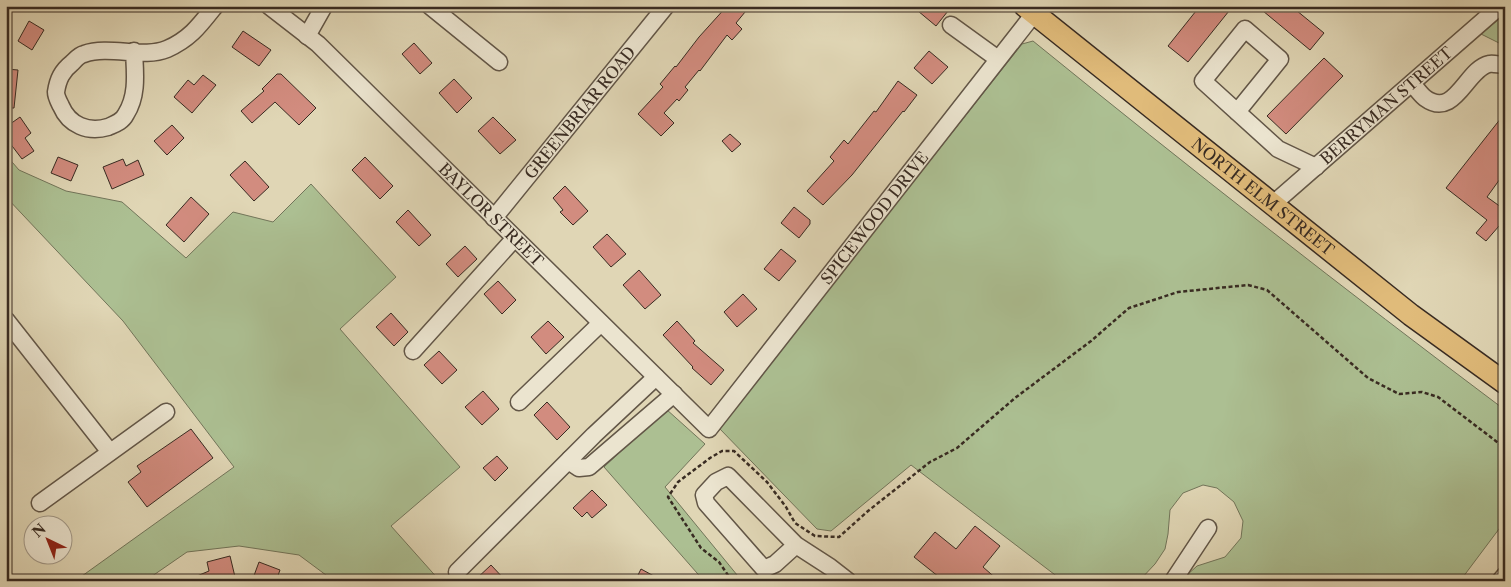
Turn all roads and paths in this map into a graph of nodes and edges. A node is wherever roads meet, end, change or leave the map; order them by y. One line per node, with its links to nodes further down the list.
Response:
1 (215, 6): 10 (street)
2 (269, 6): 9 (street, BAYLOR STREET)
3 (324, 6): 9 (street)
4 (430, 6): 12 (street)
5 (666, 6): 18 (street, GREENBRIAR ROAD)
6 (1497, 7): 14 (street, BERRYMAN STREET)
7 (1033, 9): 11 (street, SPICEWOOD DRIVE); 17 (main road, NORTH ELM STREET)
8 (951, 25): 11 (street)
9 (307, 36): 18 (street, BAYLOR STREET)
10 (134, 51): 10 (street)
11 (998, 59): 28 (street, SPICEWOOD DRIVE)
12 (499, 62)
13 (1505, 65): 14 (street)
14 (1412, 83): 16 (street, BERRYMAN STREET)
15 (1237, 112): 15 (street); 16 (street)
16 (1316, 167): 17 (street, BERRYMAN STREET)
17 (1273, 204): 24 (main road, NORTH ELM STREET)
18 (494, 218): 19 (street, BAYLOR STREET)
19 (514, 239): 21 (street, BAYLOR STREET); 22 (street)
20 (6, 320): 30 (street)
21 (601, 323): 23 (street, BAYLOR STREET); 26 (street)
22 (413, 351)
23 (656, 377): 25 (street, BAYLOR STREET); 31 (street)
24 (1505, 383)
25 (674, 394): 28 (street, BAYLOR STREET); 31 (street)
26 (518, 402)
27 (166, 412): 30 (street)
28 (708, 429)
29 (1505, 448): 37 (path)
30 (110, 452): 32 (street)
31 (570, 459): 35 (street)
32 (40, 503)
33 (1208, 528): 39 (street)
34 (796, 545): 34 (street); 38 (street)
35 (457, 572)
36 (1505, 574): 40 (street)
37 (732, 581)
38 (848, 581)
39 (1173, 581)
40 (1500, 581)

